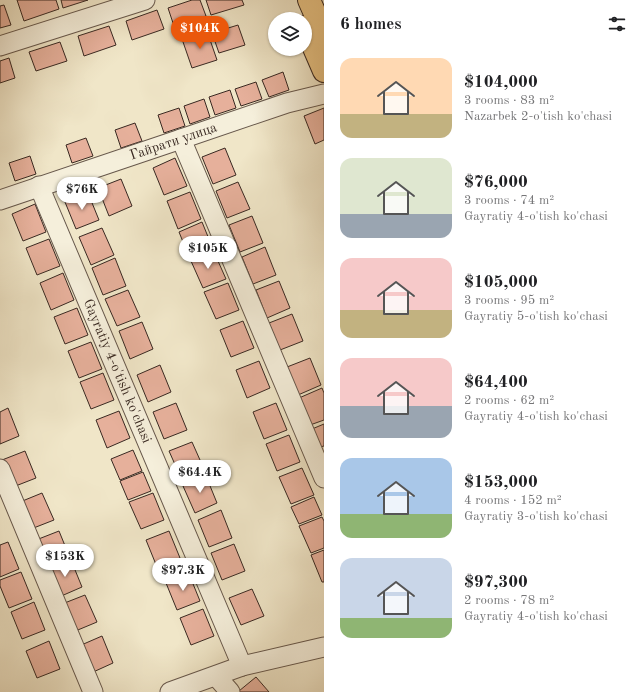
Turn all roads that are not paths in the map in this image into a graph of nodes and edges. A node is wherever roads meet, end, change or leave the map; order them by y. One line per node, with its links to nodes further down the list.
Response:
1 (145, 0): 7 (street)
2 (294, 0): 4 (main road)
3 (309, 0): 5 (main road)
4 (299, 12)
5 (324, 34)
6 (312, 43): 8 (main road)
7 (0, 46)
8 (324, 71)
9 (324, 94): 10 (street, Гайрати улица)
10 (181, 139): 11 (street, Гайрати улица); 14 (street)
11 (39, 186): 12 (street, Гайрати улица); 16 (street, Gayratiy 4-o'tish ko'chasi)
12 (0, 200)
13 (0, 469): 18 (street)
14 (324, 478)
15 (324, 647): 16 (street)
16 (242, 666): 17 (street)
17 (216, 676): 19 (street); 20 (street)
18 (94, 692)
19 (170, 692)
20 (230, 692)

